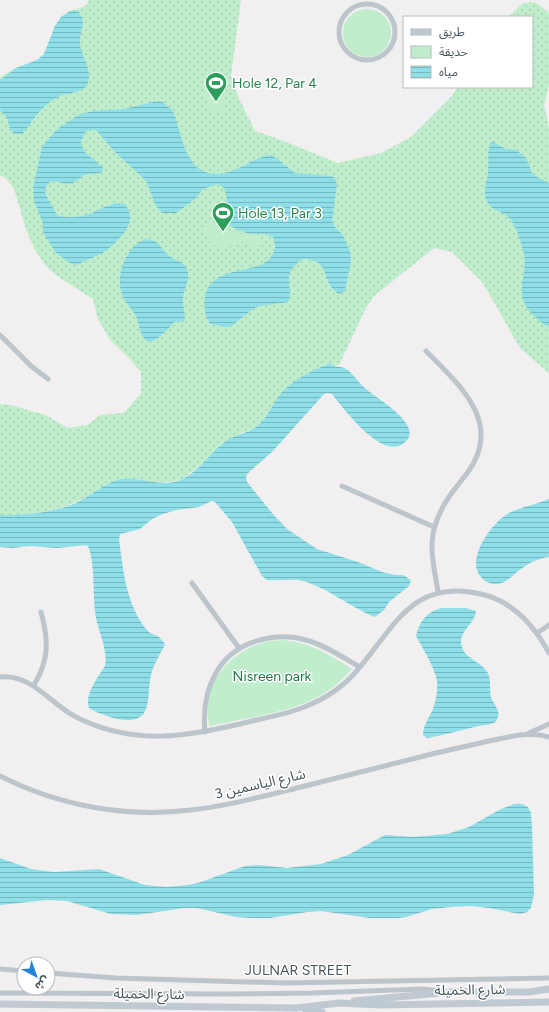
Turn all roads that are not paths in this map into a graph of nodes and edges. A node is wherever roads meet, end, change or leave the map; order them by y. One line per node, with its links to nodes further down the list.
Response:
1 (381, 0): 2 (street)
2 (378, 6): 2 (street)
3 (0, 335): 5 (street)
4 (426, 351): 7 (street)
5 (48, 379)
6 (342, 486): 7 (street)
7 (434, 527): 9 (street)
8 (192, 583): 13 (street)
9 (438, 592): 12 (street); 15 (street)
10 (41, 612): 17 (street)
11 (549, 625): 12 (street)
12 (537, 633): 14 (street)
13 (239, 648): 15 (street); 19 (street)
14 (549, 652)
15 (360, 667): 19 (street)
16 (0, 678): 17 (street)
17 (34, 685): 19 (street)
18 (549, 724): 20 (street, شارع الياسمين 3)
19 (205, 732)
20 (526, 734): 21 (street, شارع الياسمين 3); 22 (street, شارع الياسمين 3)
21 (549, 737)
22 (0, 776)
23 (0, 969): 24 (street)
24 (16, 970)
25 (56, 974): 26 (street, JULNAR STREET)
26 (549, 978)
27 (0, 989): 30 (street)
28 (549, 989): 29 (main road)
29 (451, 992): 30 (street); 32 (main road)
30 (2, 993)
31 (549, 1002): 32 (main road, شارع الخميلة)
32 (339, 1003): 34 (main road, شارع الخميلة)
33 (0, 1004): 34 (main road, شارع الخميلة)
34 (297, 1008): 35 (main road, شارع الخميلة)
35 (322, 1012)

